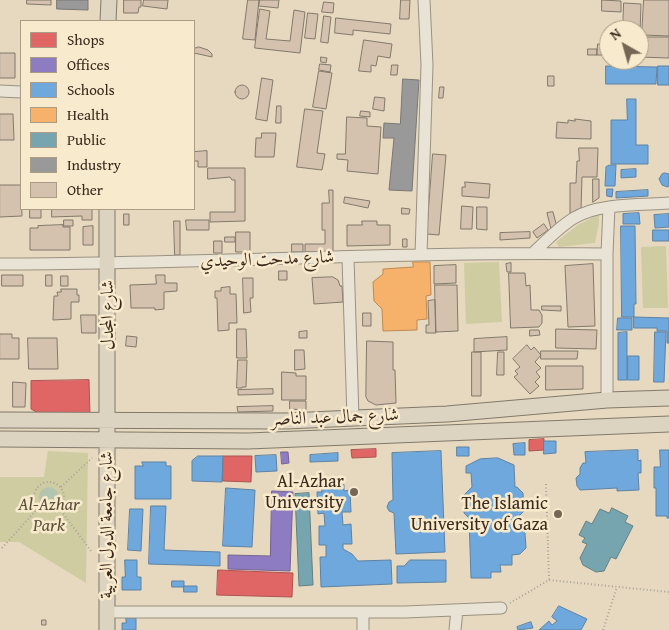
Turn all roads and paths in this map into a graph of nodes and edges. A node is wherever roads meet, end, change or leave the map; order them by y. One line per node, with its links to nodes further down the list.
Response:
1 (109, 0): 3 (main road)
2 (424, 0): 11 (street)
3 (108, 20)
4 (0, 92): 5 (street)
5 (20, 92)
6 (669, 203): 7 (street)
7 (609, 207): 9 (street); 10 (street)
8 (107, 210): 14 (main road, شارع المجدل)
9 (534, 253): 10 (street, شارع مدحت الوحيدي); 11 (street, شارع مدحت الوحيدي)
10 (608, 254): 16 (street)
11 (421, 255): 12 (street, شارع مدحت الوحيدي)
12 (348, 258): 14 (street, شارع مدحت الوحيدي); 17 (street)
13 (0, 264): 14 (street, شارع مدحت الوحيدي)
14 (107, 264): 19 (main road, شارع المجدل)
15 (669, 398): 16 (main road, شارع جمال عبد الناصر)
16 (607, 400): 17 (main road, شارع جمال عبد الناصر)
17 (353, 418): 19 (main road, شارع جمال عبد الناصر)
18 (0, 420): 19 (main road, شارع جمال عبد الناصر)
19 (108, 421): 22 (main road, شارع جامعة الدول العربية)
20 (669, 424): 22 (main road, شارع جمال عبد الناصر)
21 (0, 440): 22 (main road, شارع جمال عبد الناصر)
22 (107, 441): 35 (main road, شارع جامعة الدول العربية)
23 (92, 458): 25 (path)
24 (546, 484): 30 (path)
25 (61, 488): 26 (path); 27 (path)
26 (38, 508): 27 (path); 28 (path)
27 (59, 508): 29 (path)
28 (2, 548)
29 (91, 551)
30 (549, 580): 31 (path); 33 (path)
31 (617, 587): 32 (path); 40 (path)
32 (669, 592)
33 (501, 608): 34 (street)
34 (456, 610): 36 (street); 39 (street)
35 (108, 612): 36 (street); 37 (main road, شارع جامعة الدول العربية)
36 (363, 612): 38 (street)
37 (107, 630)
38 (363, 630)
39 (455, 630)
40 (603, 630)

